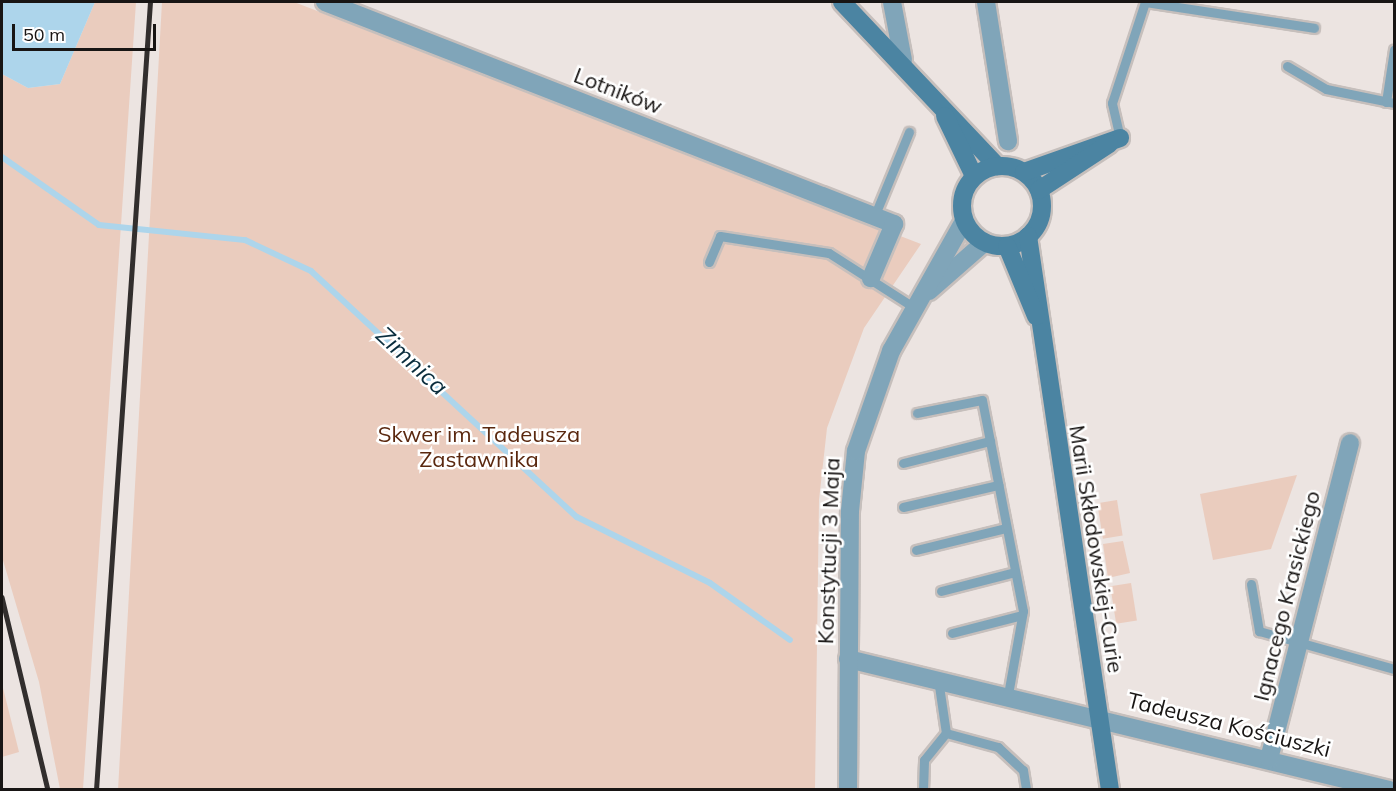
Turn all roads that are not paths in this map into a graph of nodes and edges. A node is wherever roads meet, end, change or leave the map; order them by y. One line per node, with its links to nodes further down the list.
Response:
1 (326, 2): 19 (street, Lotników)
2 (842, 2): 8 (street)
3 (892, 2): 8 (street)
4 (986, 2): 14 (street)
5 (1144, 2): 6 (lane); 13 (lane)
6 (1314, 28)
7 (1395, 50): 10 (lane)
8 (903, 60): 11 (street)
9 (1287, 66): 10 (lane)
10 (1390, 103)
11 (941, 106): 15 (street); 17 (street)
12 (909, 132): 19 (lane)
13 (1117, 140): 16 (street); 18 (street)
14 (1008, 141)
15 (997, 165): 16 (street); 17 (street)
16 (1024, 172): 18 (street)
17 (974, 176): 20 (street)
18 (1039, 190): 21 (street)
19 (874, 217): 25 (street, Lotników)
20 (964, 221): 22 (street); 26 (street, Konstytucji 3 Maja)
21 (1028, 236): 23 (street); 27 (street, Marii Skłodowskiej-Curie)
22 (985, 242): 23 (street); 26 (street, Konstytucji 3 Maja)
23 (1007, 246): 27 (street, Marii Skłodowskiej-Curie)
24 (709, 262): 25 (lane)
25 (871, 278): 26 (lane)
26 (920, 301): 42 (street, Konstytucji 3 Maja)
27 (1036, 316): 46 (street, Marii Skłodowskiej-Curie)
28 (917, 413): 29 (lane)
29 (990, 441): 31 (lane); 32 (lane)
30 (1350, 443): 41 (street, Ignacego Krasickiego)
31 (903, 463)
32 (998, 485): 33 (lane); 34 (lane)
33 (903, 507)
34 (1006, 528): 35 (lane); 36 (lane)
35 (916, 550)
36 (1015, 572): 38 (lane); 39 (lane)
37 (1251, 584): 41 (lane)
38 (941, 591)
39 (1022, 615): 40 (lane); 45 (lane)
40 (952, 633)
41 (1299, 644): 43 (lane); 48 (street, Ignacego Krasickiego)
42 (848, 659): 44 (street, Tadeusza Kościuszki); 49 (street, Konstytucji 3 Maja)
43 (1395, 669)
44 (938, 679): 45 (street, Tadeusza Kościuszki); 47 (lane)
45 (1008, 694): 46 (street, Tadeusza Kościuszki)
46 (1098, 718): 48 (street, Tadeusza Kościuszki); 52 (street, Marii Skłodowskiej-Curie)
47 (946, 733): 50 (lane); 51 (lane)
48 (1269, 759): 53 (street, Tadeusza Kościuszki)
49 (848, 789)
50 (922, 789)
51 (1026, 789)
52 (1110, 789)
53 (1389, 789)

